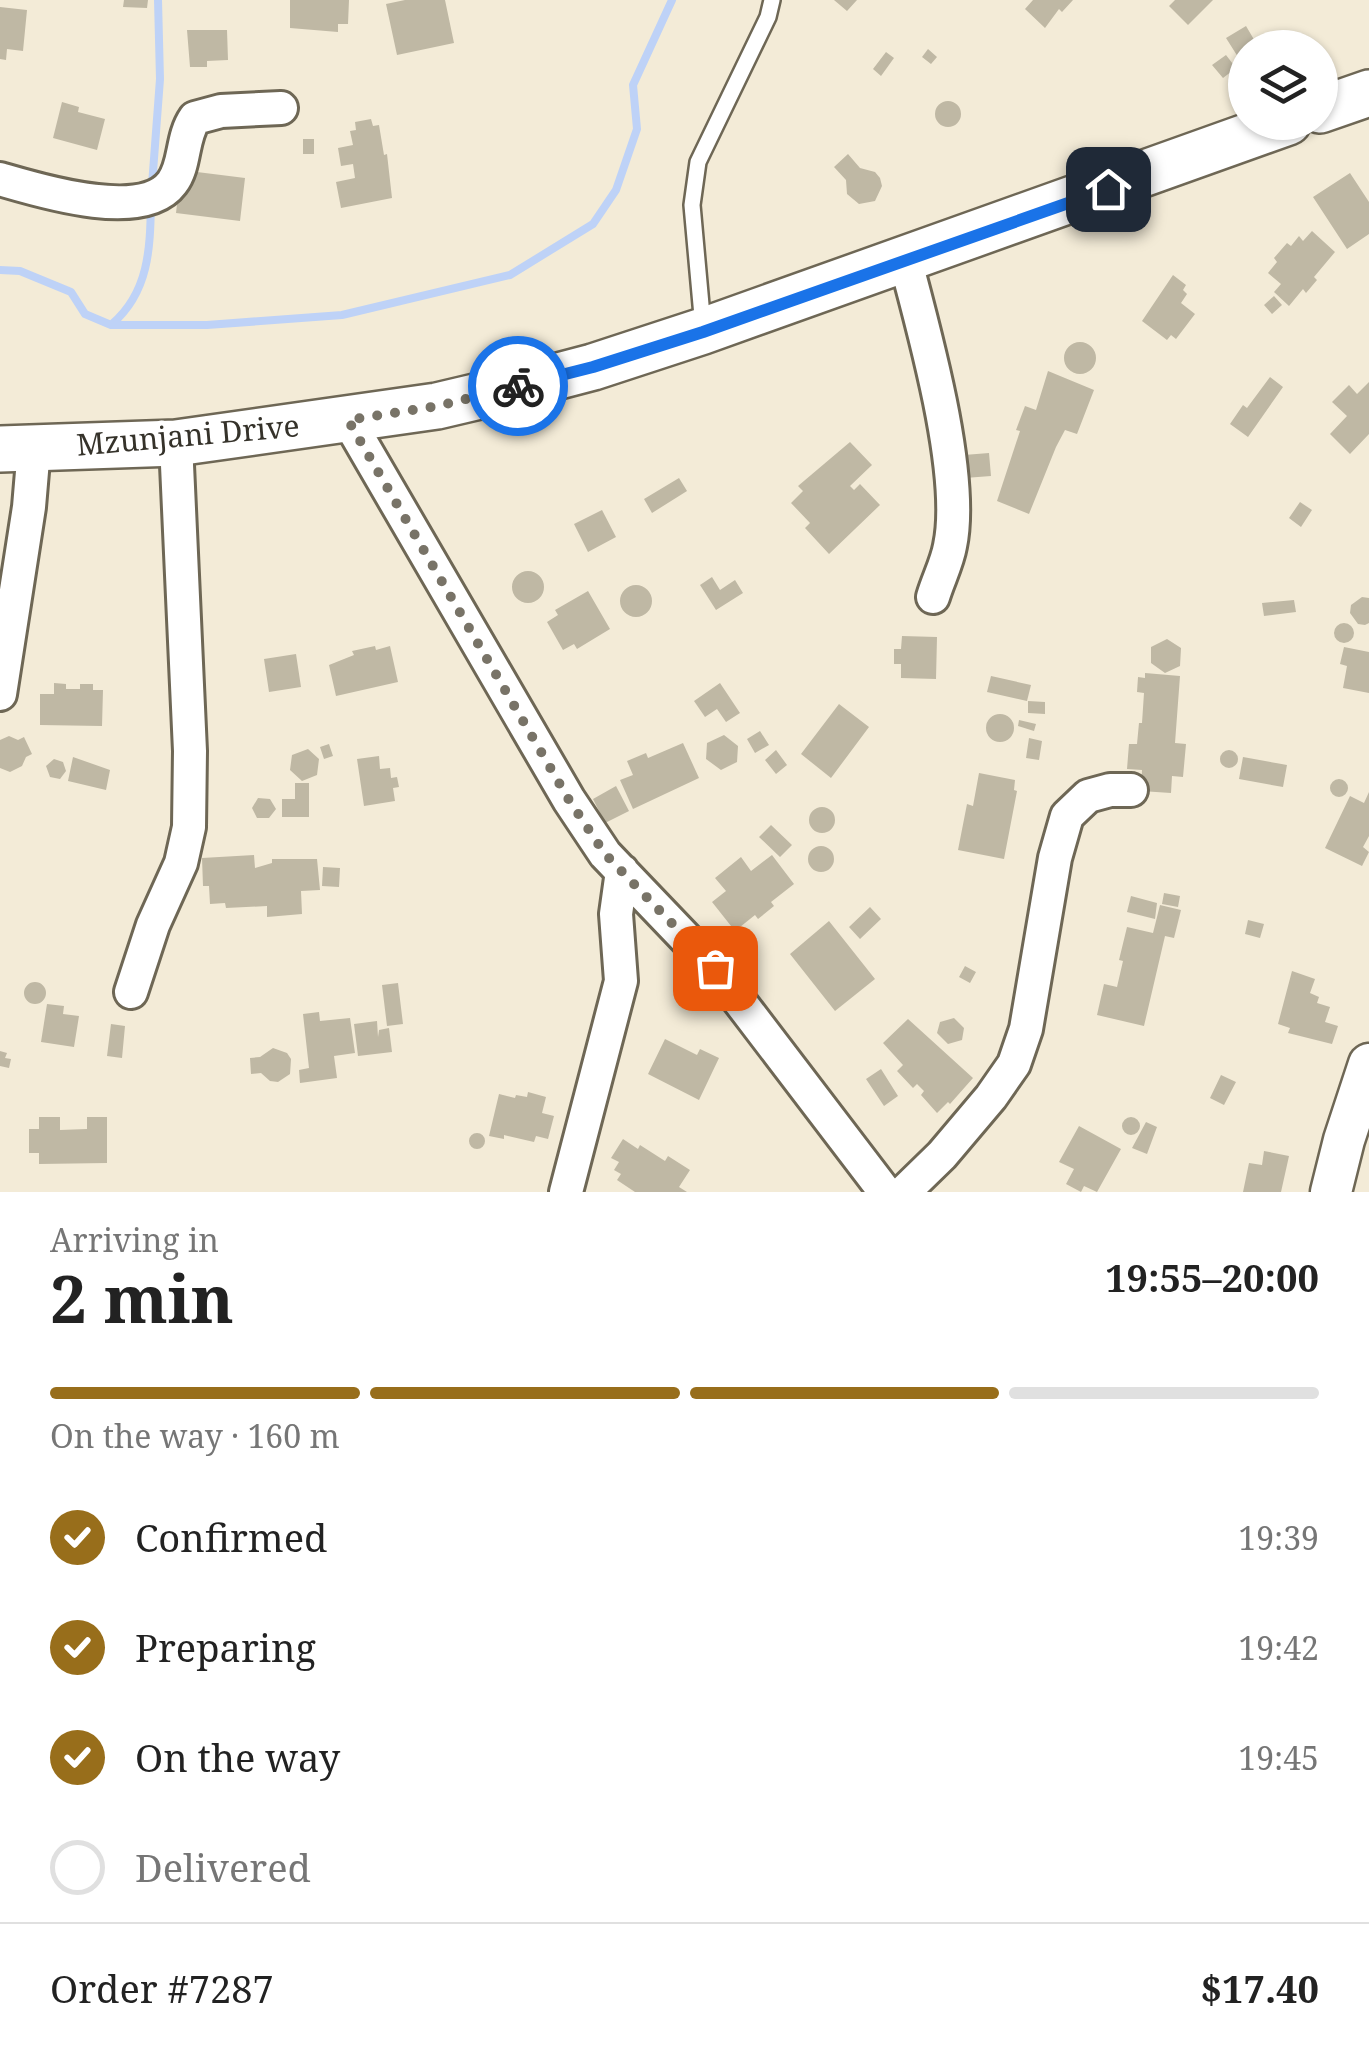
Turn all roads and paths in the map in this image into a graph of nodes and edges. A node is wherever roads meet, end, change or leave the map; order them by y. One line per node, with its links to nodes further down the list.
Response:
1 (772, 0): 8 (lane)
2 (1369, 93): 3 (main road)
3 (1338, 104)
4 (281, 108): 6 (street)
5 (1238, 140): 7 (main road, Mzunjani Drive)
6 (0, 179)
7 (905, 259): 8 (main road, Mzunjani Drive); 12 (street)
8 (703, 332): 9 (main road, Mzunjani Drive)
9 (348, 420): 10 (main road, Mzunjani Drive); 15 (street)
10 (176, 443): 11 (main road, Mzunjani Drive); 16 (street)
11 (17, 449): 13 (street)
12 (933, 597)
13 (0, 694)
14 (1131, 790): 20 (street)
15 (622, 872): 18 (street); 19 (street)
16 (131, 992)
17 (1369, 1064): 21 (street)
18 (566, 1192)
19 (885, 1192)
20 (904, 1192)
21 (1331, 1192)

